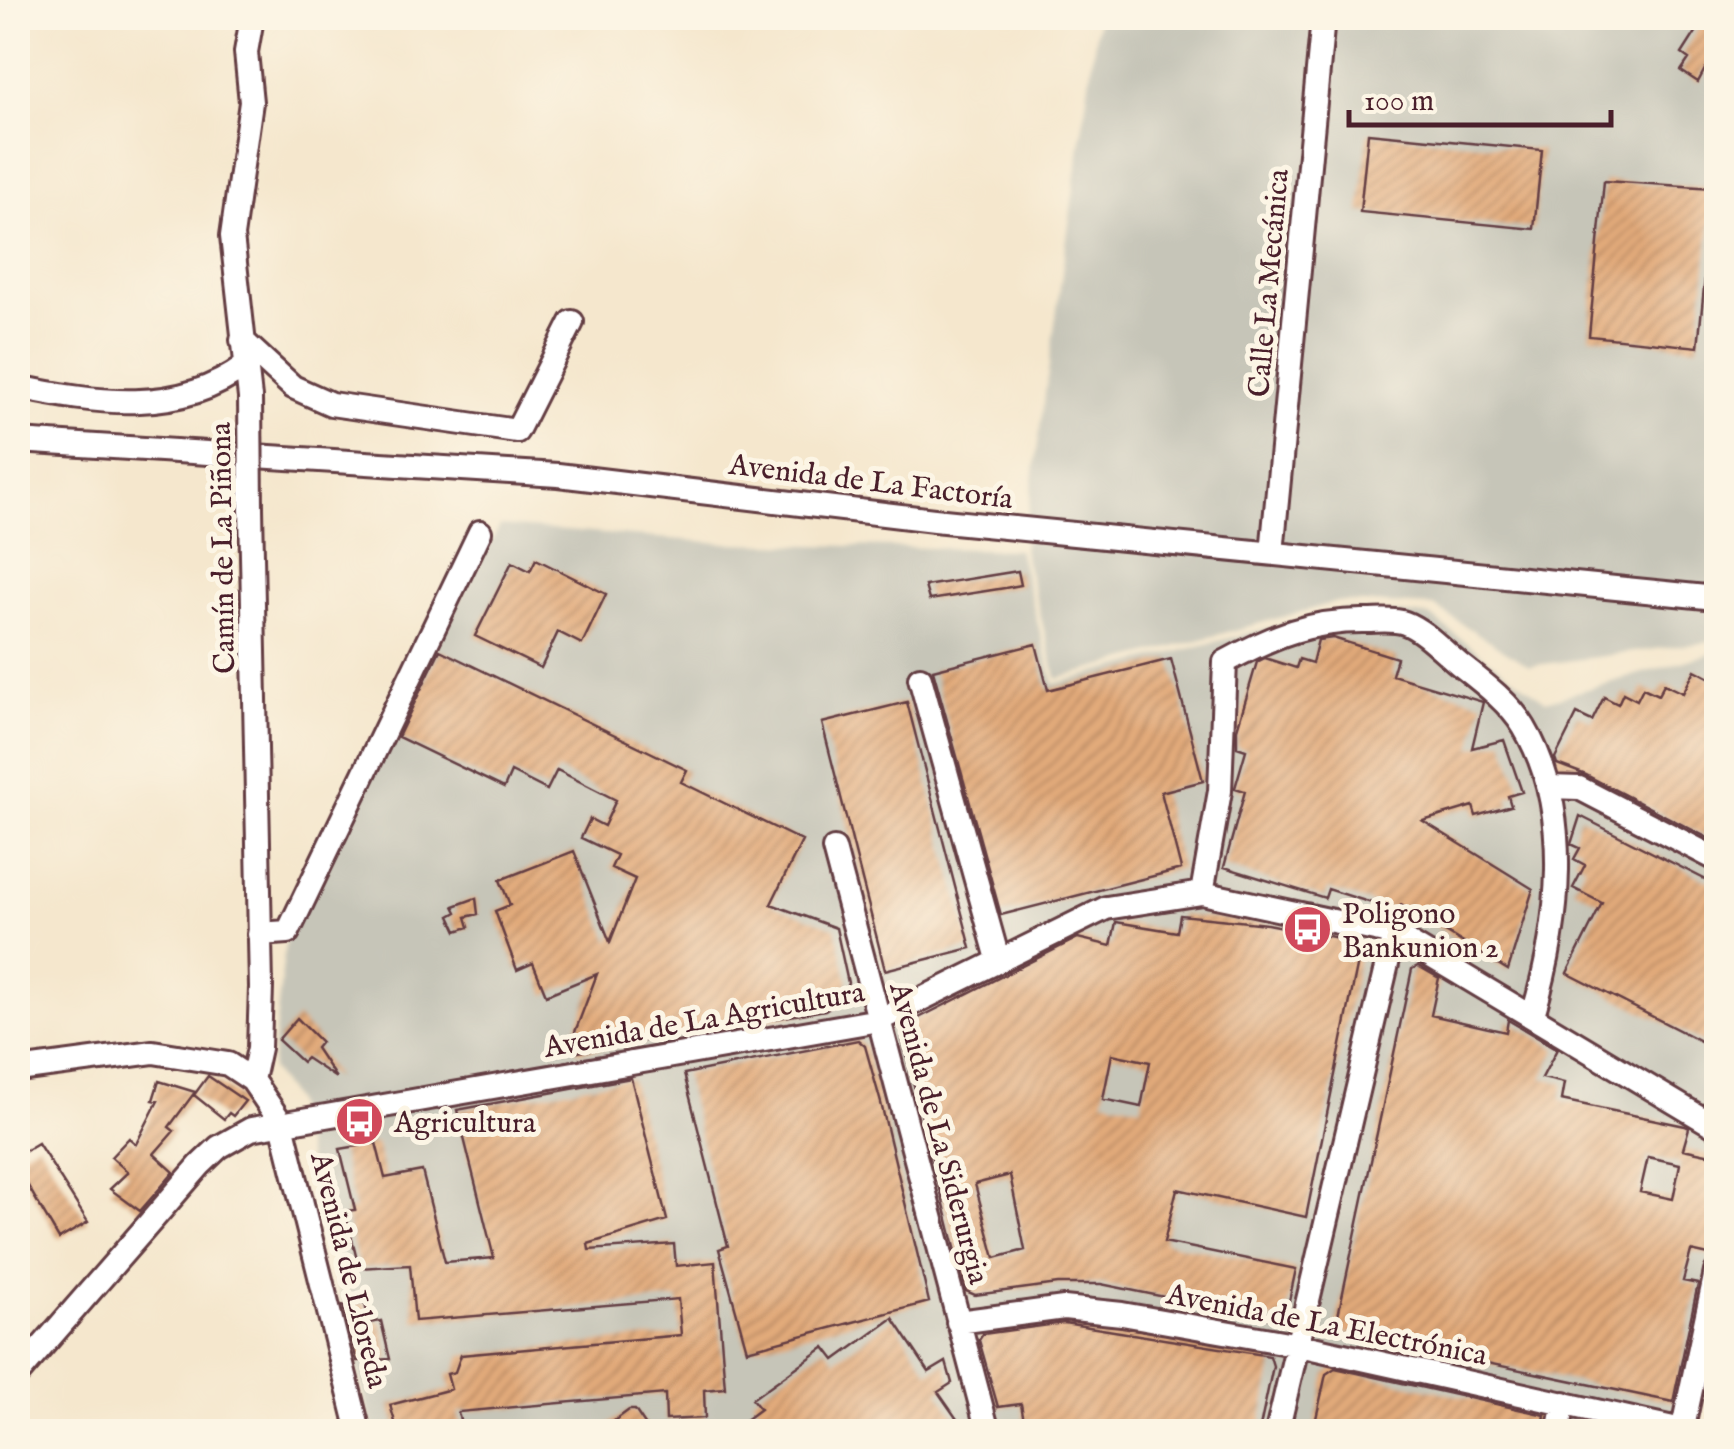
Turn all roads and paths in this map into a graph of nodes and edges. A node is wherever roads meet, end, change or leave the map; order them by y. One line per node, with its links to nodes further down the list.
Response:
1 (252, 18): 4 (street, Camín de La Piñona)
2 (1324, 18): 9 (street, Calle La Mecánica)
3 (572, 322): 4 (street)
4 (242, 340): 5 (street, Camín de La Piñona)
5 (245, 366): 6 (street); 16 (street, Camín de La Piñona, bridge)
6 (18, 387)
7 (18, 442): 9 (street, Avenida de La Factoría)
8 (480, 532): 16 (street)
9 (1272, 554): 10 (street, Avenida de La Factoría)
10 (1716, 598)
11 (920, 678): 18 (street)
12 (1548, 787): 14 (street); 15 (street); 19 (street)
13 (834, 849): 20 (street, Avenida de La Siderurgia)
14 (1716, 858)
15 (1202, 893): 17 (street, Avenida de La Agricultura); 18 (street, Avenida de La Agricultura)
16 (259, 934): 22 (street, Camín de La Piñona)
17 (1394, 934): 19 (street, Avenida de La Agricultura); 27 (street)
18 (998, 959): 20 (street, Avenida de La Agricultura)
19 (1533, 1015): 24 (street, Avenida de La Agricultura)
20 (879, 1020): 23 (street, Avenida de La Agricultura); 26 (street, Avenida de La Siderurgia)
21 (18, 1070): 22 (street)
22 (252, 1080): 23 (street)
23 (282, 1124): 28 (street, Avenida de La Agricultura); 31 (street, Avenida de Lloreda)
24 (1716, 1127)
25 (1716, 1272): 30 (street)
26 (958, 1322): 27 (street, Avenida de La Electrónica); 32 (street, Avenida de La Siderurgia)
27 (1298, 1345): 29 (street, Avenida de La Electrónica); 33 (street)
28 (18, 1374)
29 (1564, 1403): 30 (street, Avenida de La Electrónica); 34 (street)
30 (1682, 1431)
31 (360, 1432)
32 (988, 1432)
33 (1277, 1432)
34 (1558, 1432)

